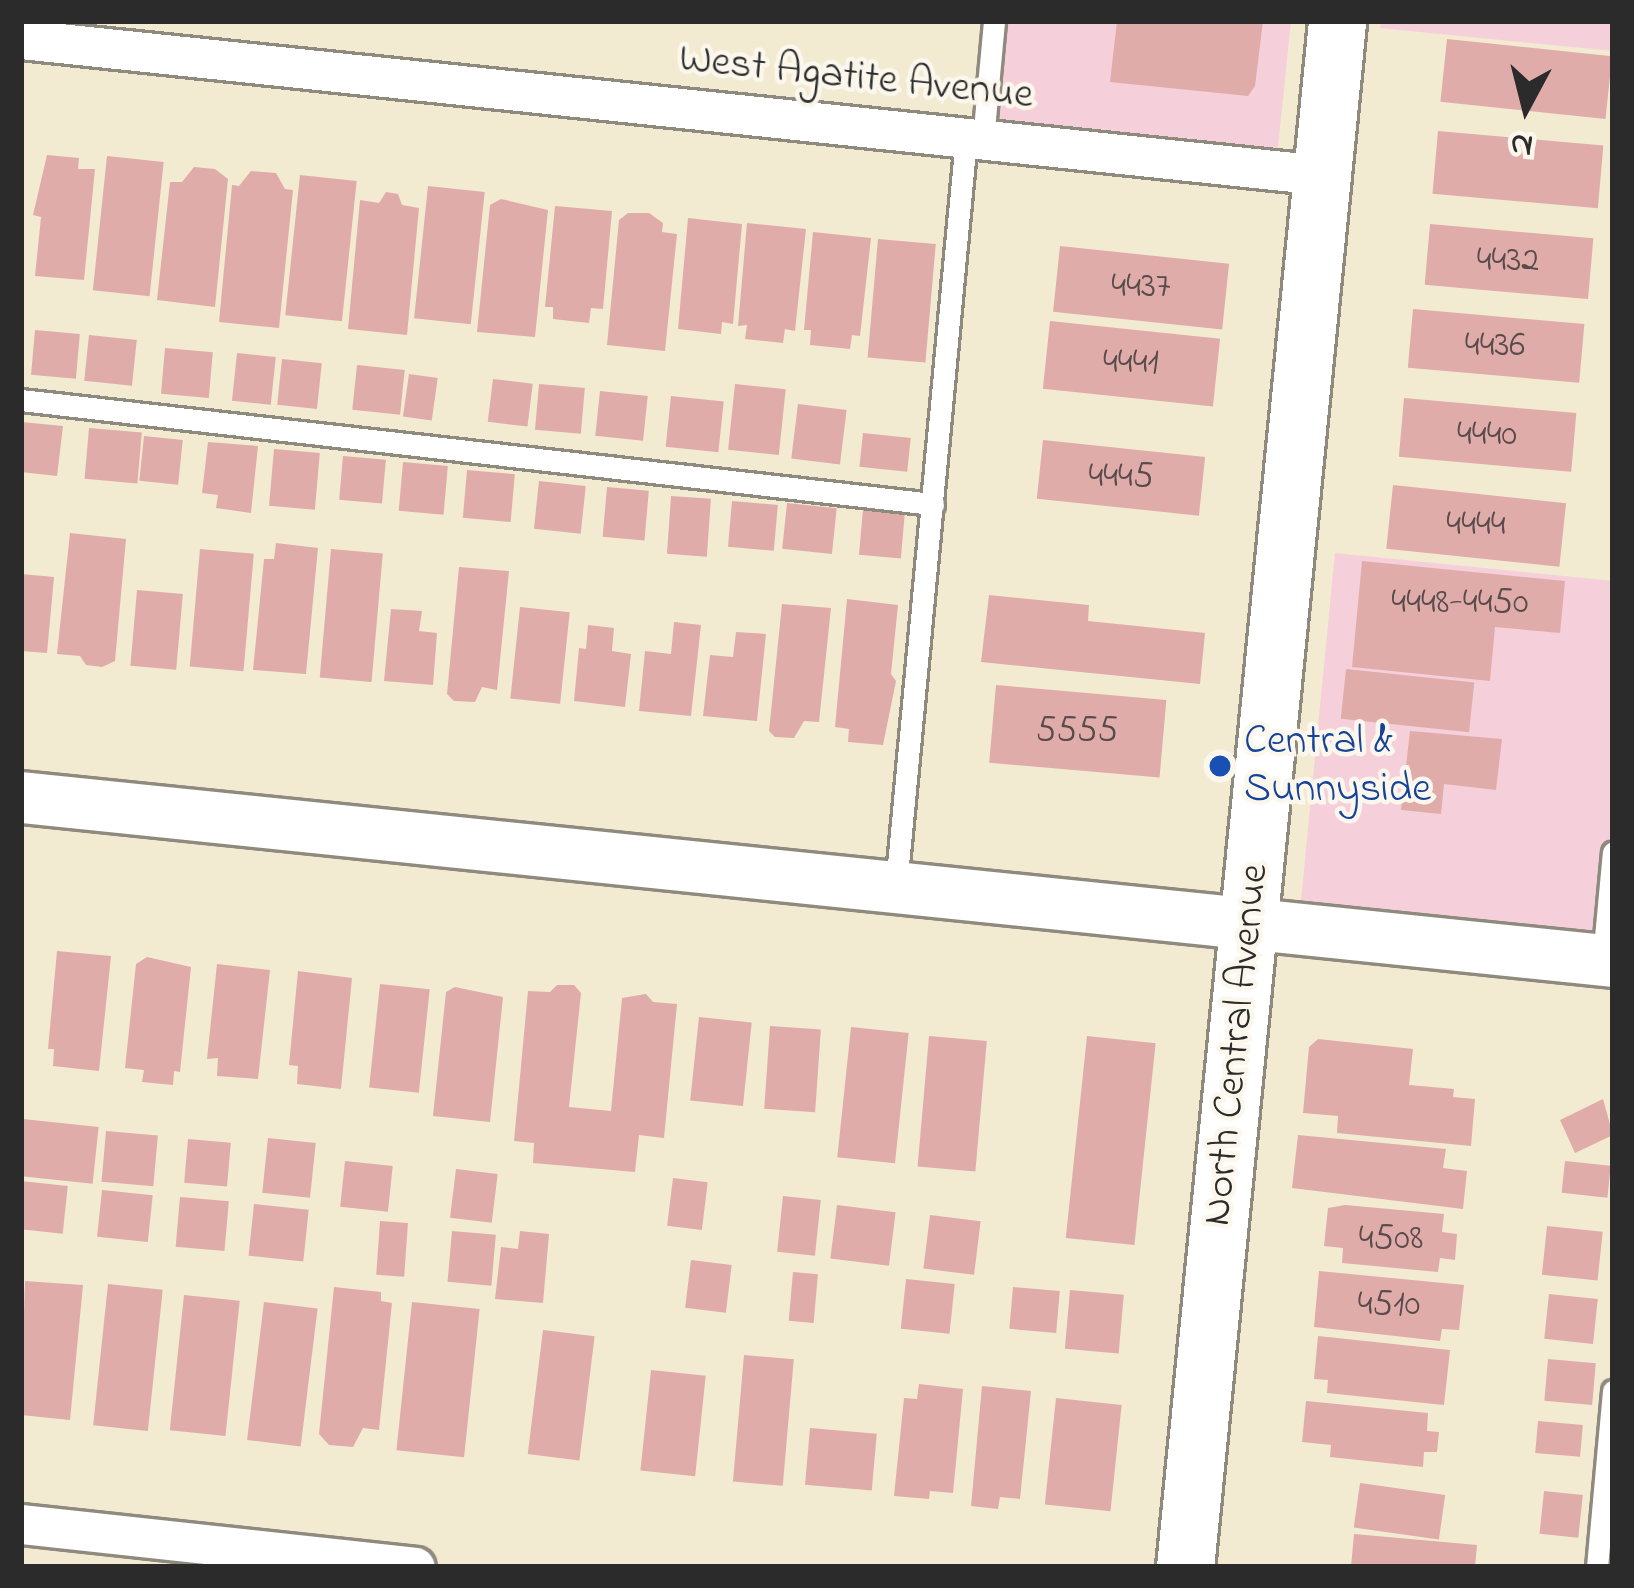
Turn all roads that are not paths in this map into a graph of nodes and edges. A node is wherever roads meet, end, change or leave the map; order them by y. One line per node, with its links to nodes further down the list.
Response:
1 (994, 21): 4 (lane)
2 (1337, 21): 5 (main road, North Central Avenue)
3 (21, 39): 4 (street, West Agatite Avenue)
4 (974, 139): 5 (street, West Agatite Avenue); 7 (lane)
5 (1322, 175): 11 (main road, North Central Avenue)
6 (21, 400): 7 (lane)
7 (933, 504): 10 (lane)
8 (21, 797): 10 (street)
9 (1613, 852): 12 (lane)
10 (896, 887): 11 (street)
11 (1248, 923): 12 (street); 17 (main road, North Central Avenue)
12 (1608, 960)
13 (1613, 1390): 18 (lane)
14 (21, 1524): 15 (street)
15 (193, 1555): 16 (street)
16 (415, 1567)
17 (1185, 1567)
18 (1597, 1567)

